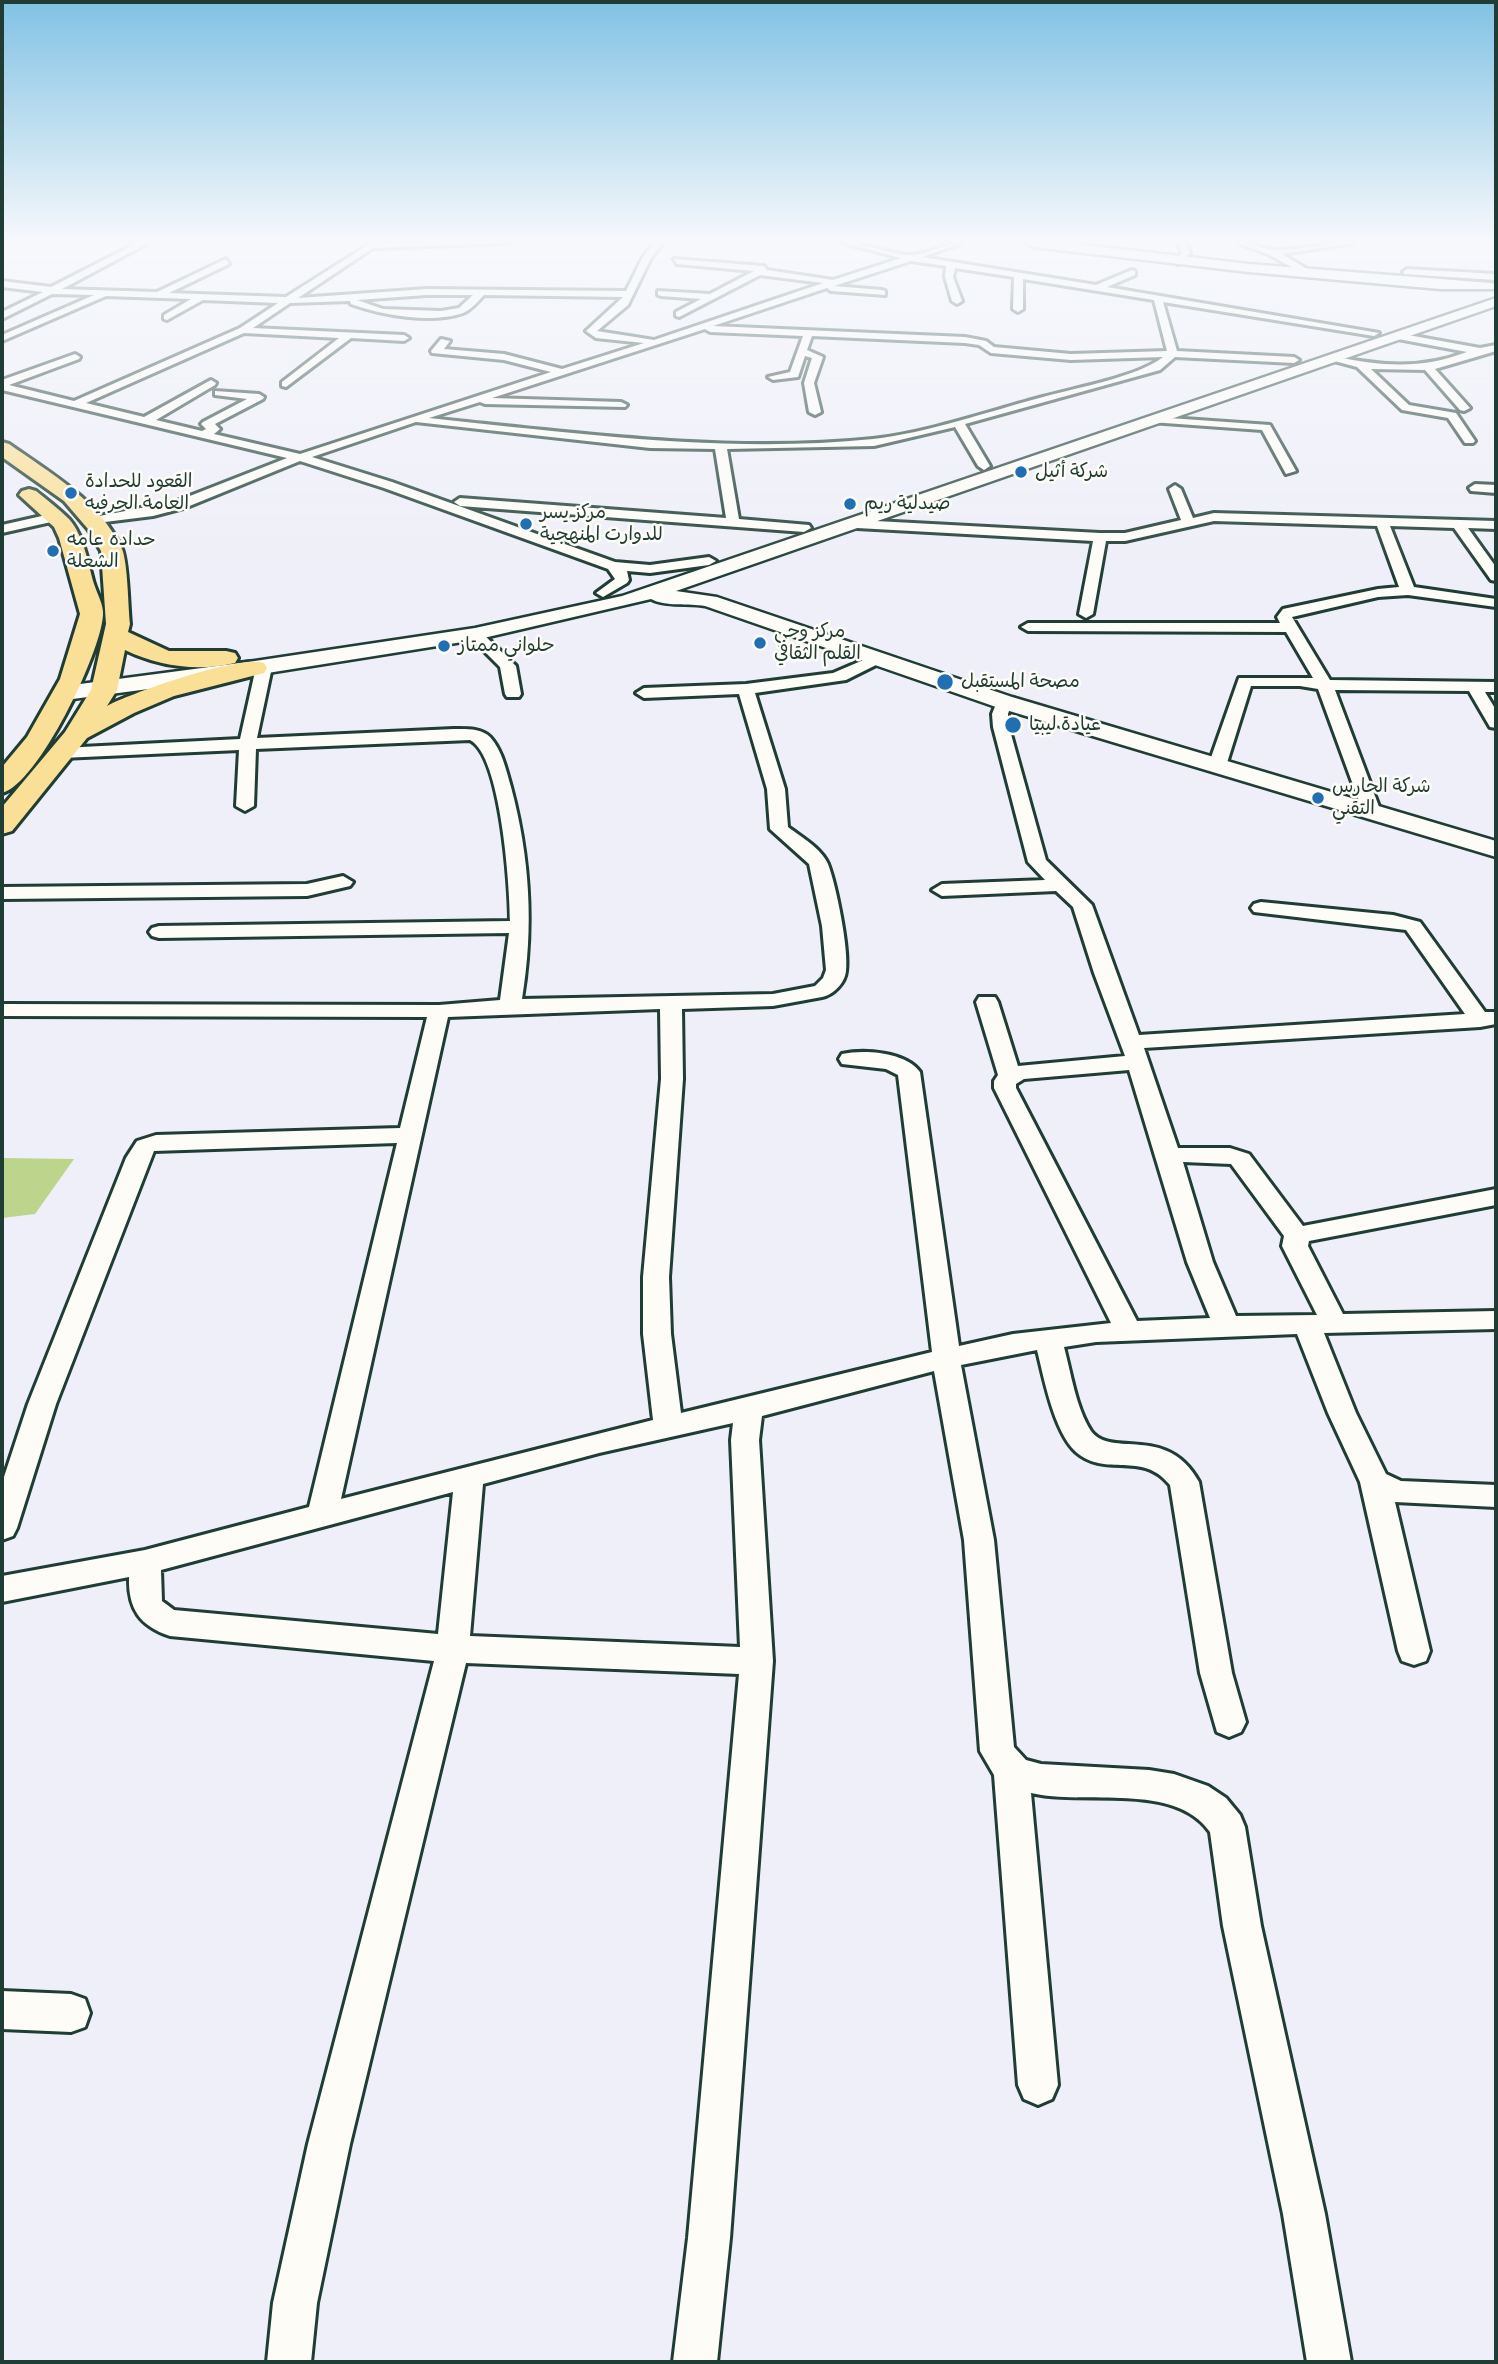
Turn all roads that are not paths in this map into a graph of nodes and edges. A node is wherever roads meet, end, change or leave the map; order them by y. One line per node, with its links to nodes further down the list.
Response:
1 (190, 353): 24 (street)
2 (325, 353): 20 (street)
3 (462, 353): 17 (street)
4 (622, 353): 17 (street)
5 (800, 353): 18 (street)
6 (808, 353): 27 (street)
7 (1029, 353): 11 (street)
8 (1314, 353): 14 (main road)
9 (1349, 353): 13 (main road)
10 (1467, 353): 16 (street)
11 (1173, 354): 14 (street); 31 (street)
12 (75, 357): 21 (street)
13 (1332, 359): 15 (street); 29 (main road)
14 (1294, 360): 33 (main road)
15 (1361, 365): 16 (street); 34 (street)
16 (1428, 367): 26 (street)
17 (562, 372): 23 (street)
18 (773, 377)
19 (211, 383): 30 (street)
20 (286, 384)
21 (2, 386): 24 (street)
22 (219, 393): 32 (street)
23 (467, 401): 25 (street); 28 (street)
24 (73, 405): 30 (street)
25 (621, 405)
26 (1464, 408)
27 (815, 412)
28 (413, 419): 36 (street); 38 (street)
29 (1155, 420): 35 (main road); 40 (street)
30 (146, 421): 32 (street)
31 (958, 422): 36 (street); 39 (street)
32 (203, 435): 38 (street)
33 (1069, 437): 35 (main road); 39 (main road)
34 (1469, 441)
35 (1091, 442): 51 (main road)
36 (721, 446): 50 (street)
37 (2, 448): 47 (main road)
38 (299, 457): 45 (street); 47 (street)
39 (984, 466): 54 (main road)
40 (1290, 471)
41 (2, 475): 46 (main road)
42 (1175, 488): 48 (street)
43 (1475, 488): 44 (street)
44 (1496, 489)
45 (428, 500): 50 (street); 58 (street)
46 (55, 517): 55 (street); 75 (main road)
47 (94, 521): 70 (main road)
48 (1188, 521): 49 (street); 56 (street)
49 (1382, 521): 52 (street); 61 (street)
50 (733, 522): 54 (street)
51 (857, 524): 56 (street); 59 (main road)
52 (1458, 524): 53 (street); 57 (street)
53 (1496, 525)
54 (804, 528): 59 (main road)
55 (2, 529)
56 (1100, 537): 66 (street)
57 (1491, 563): 60 (street)
58 (613, 566): 59 (street); 62 (street)
59 (710, 567): 62 (main road); 63 (main road); 64 (main road)
60 (1496, 577)
61 (1408, 591): 65 (street); 68 (street)
62 (603, 593): 72 (main road)
63 (626, 601): 64 (main road); 69 (main road)
64 (710, 601): 71 (main road)
65 (1496, 603)
66 (1086, 614)
67 (1028, 627): 68 (street)
68 (1291, 628): 74 (street)
69 (475, 634): 72 (main road); 80 (street)
70 (117, 636): 72 (main road); 73 (main road)
71 (875, 660): 78 (street); 81 (main road)
72 (251, 664): 73 (main road); 83 (street); 84 (main road)
73 (106, 683): 75 (main road); 84 (main road)
74 (1325, 685): 76 (street); 85 (street); 88 (street)
75 (69, 686): 86 (main road)
76 (1474, 687): 77 (street); 82 (street)
77 (1496, 687)
78 (746, 689): 79 (street); 98 (street)
79 (644, 693)
80 (513, 694)
81 (1004, 702): 85 (main road); 92 (street)
82 (1496, 723)
83 (248, 743): 84 (street); 87 (street); 96 (street)
84 (68, 744): 89 (main road)
85 (1217, 766): 88 (main road)
86 (2, 785)
87 (245, 806)
88 (1372, 812): 90 (main road)
89 (2, 825)
90 (1496, 849)
91 (343, 882): 94 (street)
92 (1061, 885): 93 (street); 104 (street)
93 (942, 890)
94 (2, 893)
95 (1261, 908): 103 (street)
96 (521, 927): 97 (street); 100 (street)
97 (159, 932)
98 (671, 1001): 100 (street); 118 (street)
99 (987, 1002): 106 (street)
100 (510, 1006): 102 (street)
101 (2, 1010): 102 (street)
102 (439, 1011): 107 (street)
103 (1488, 1019): 104 (street)
104 (1135, 1052): 106 (street); 108 (street)
105 (850, 1059): 116 (street)
106 (1010, 1076): 114 (street)
107 (409, 1135): 122 (street); 123 (street)
108 (1168, 1155): 110 (street); 113 (street)
109 (1496, 1197): 110 (street)
110 (1297, 1236): 112 (street)
111 (1496, 1320): 112 (street)
112 (1322, 1325): 113 (street); 120 (street)
113 (1227, 1326): 114 (street)
114 (1129, 1332): 115 (street)
115 (1048, 1340): 116 (street); 129 (street)
116 (947, 1358): 117 (street); 130 (street)
117 (749, 1409): 118 (street); 128 (street)
118 (668, 1427): 119 (street)
119 (469, 1478): 122 (street); 126 (street)
120 (1375, 1482): 121 (street); 127 (street)
121 (1496, 1496)
122 (322, 1515): 124 (street)
123 (2, 1528)
124 (145, 1562): 125 (street); 126 (street)
125 (2, 1589)
126 (453, 1649): 128 (street); 134 (street)
127 (1414, 1651)
128 (757, 1661): 135 (street)
129 (1229, 1722)
130 (1011, 1769): 133 (street); 136 (street)
131 (2, 2010): 132 (street)
132 (71, 2013)
133 (1038, 2085)
134 (289, 2362)
135 (695, 2362)
136 (1329, 2362)

